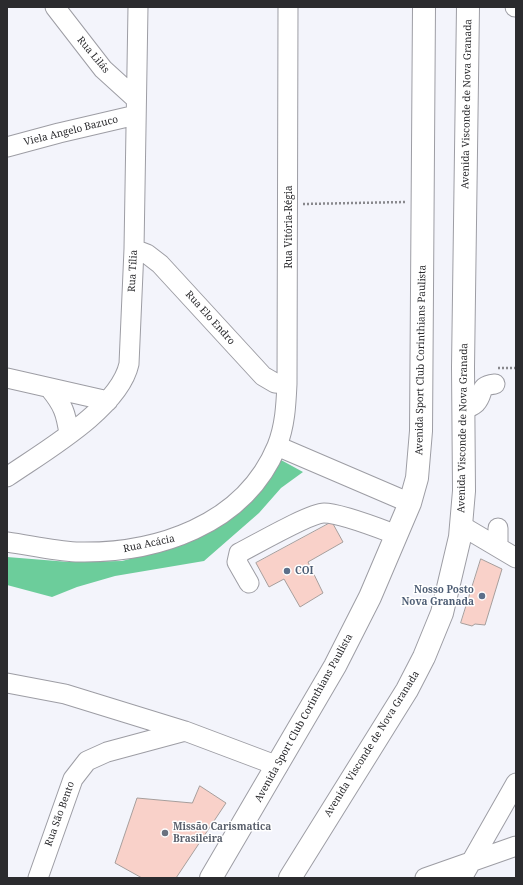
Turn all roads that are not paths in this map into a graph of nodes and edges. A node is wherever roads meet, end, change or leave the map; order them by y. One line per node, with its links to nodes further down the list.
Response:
1 (55, 7): 6 (street, Rua Lilás)
2 (138, 7): 6 (street, Rua Tília)
3 (288, 7): 10 (street, Rua Vitória-Régia)
4 (424, 7): 18 (main road, Avenida Sport Club Corinthians Paulista)
5 (468, 7): 14 (main road, Avenida Visconde de Nova Granada)
6 (136, 107): 7 (street, Viela Angelo Bazuco); 8 (street, Rua Tília)
7 (7, 147)
8 (134, 249): 10 (street, Rua Elo Endro); 13 (street, Rua Tília)
9 (7, 378): 12 (street)
10 (287, 384): 16 (street, Rua Vitória-Régia)
11 (495, 384): 14 (street)
12 (50, 389): 13 (street); 15 (street)
13 (108, 401): 15 (street, Rua Tília)
14 (464, 410): 19 (main road, Avenida Visconde de Nova Granada)
15 (69, 434): 17 (street, Rua Tília)
16 (277, 446): 18 (street); 22 (street, Rua Acácia)
17 (7, 478)
18 (410, 503): 21 (main road, Avenida Sport Club Corinthians Paulista)
19 (462, 526): 23 (street); 34 (main road, Avenida Visconde de Nova Granada)
20 (498, 528): 23 (street)
21 (397, 535): 25 (street); 28 (main road, Avenida Sport Club Corinthians Paulista)
22 (7, 542)
23 (498, 548): 24 (street)
24 (516, 558)
25 (249, 583)
26 (7, 683): 27 (street)
27 (185, 731): 28 (street); 32 (street, Rua São Bento)
28 (278, 766): 33 (main road, Avenida Sport Club Corinthians Paulista)
29 (516, 783): 31 (street)
30 (516, 846): 31 (street)
31 (471, 861): 35 (street); 36 (street)
32 (38, 878)
33 (211, 878)
34 (290, 878)
35 (424, 878)
36 (462, 878)

